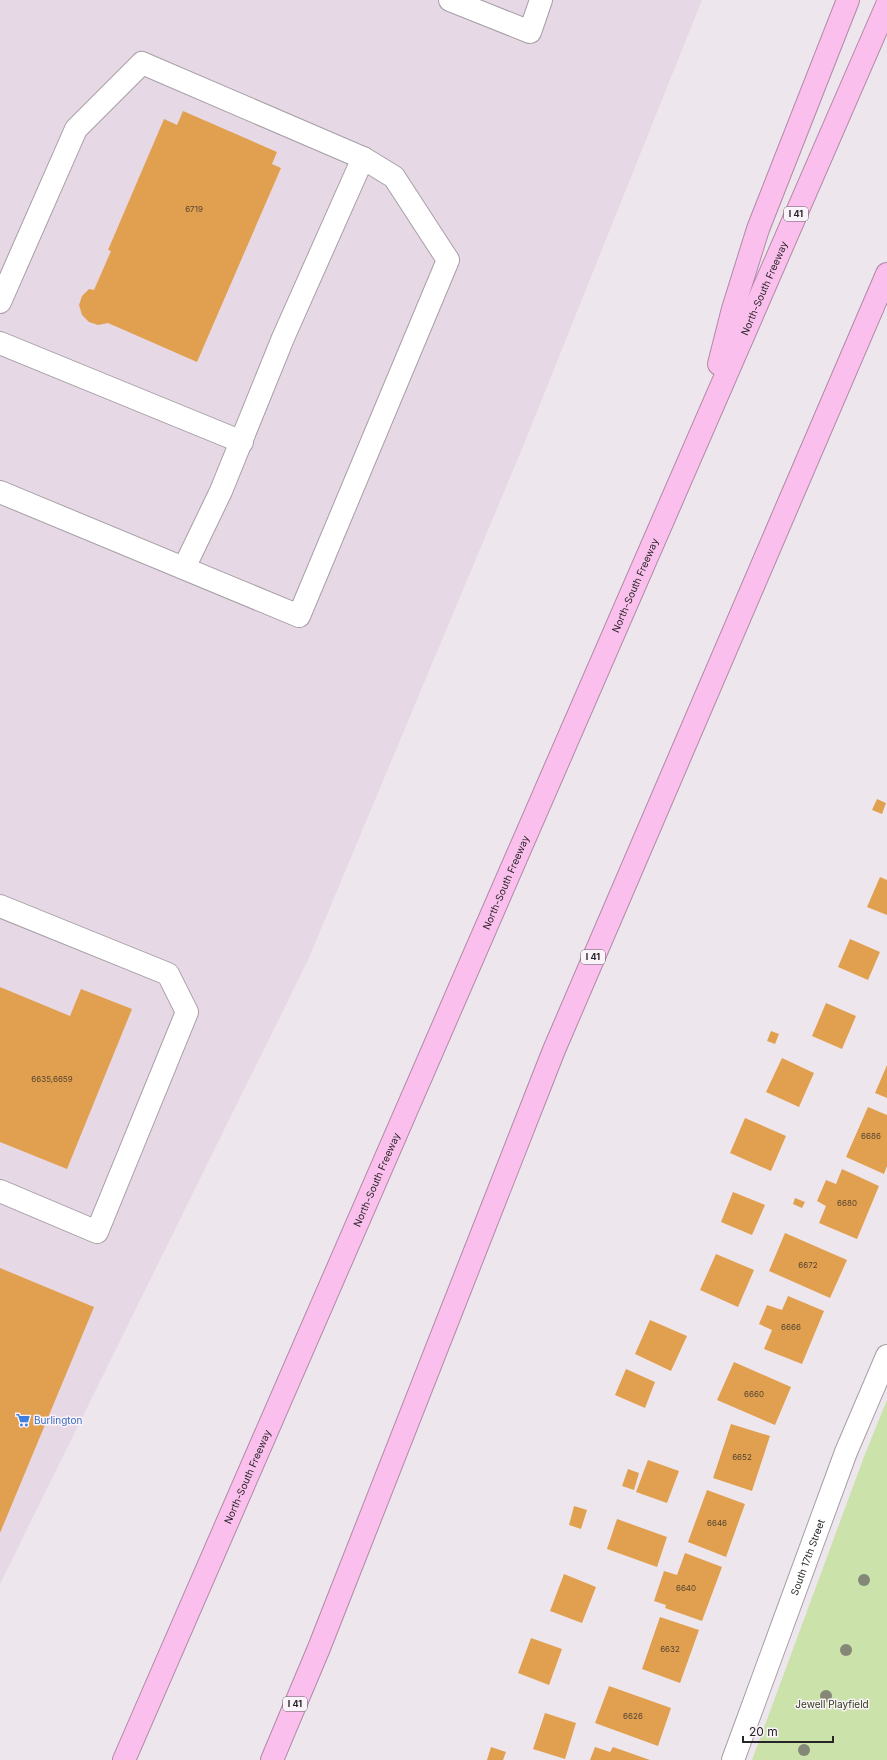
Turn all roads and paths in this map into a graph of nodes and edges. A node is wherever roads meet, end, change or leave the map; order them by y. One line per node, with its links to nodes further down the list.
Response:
1 (450, 0): 2 (street)
2 (540, 0)
3 (848, 0): 9 (highway)
4 (887, 5): 9 (highway, North-South Freeway / I 41)
5 (363, 158): 7 (street); 10 (street); 12 (street)
6 (887, 274): 16 (highway, I 41)
7 (0, 302)
8 (0, 344): 10 (street)
9 (705, 423): 17 (highway, North-South Freeway / I 41)
10 (242, 442): 12 (street)
11 (0, 492): 12 (street)
12 (184, 568)
13 (0, 906): 14 (street)
14 (0, 1191)
15 (887, 1356): 20 (street, South 17th Street)
16 (319, 1648): 18 (highway, I 41); 19 (highway)
17 (124, 1760)
18 (272, 1760)
19 (286, 1760)
20 (733, 1760)

